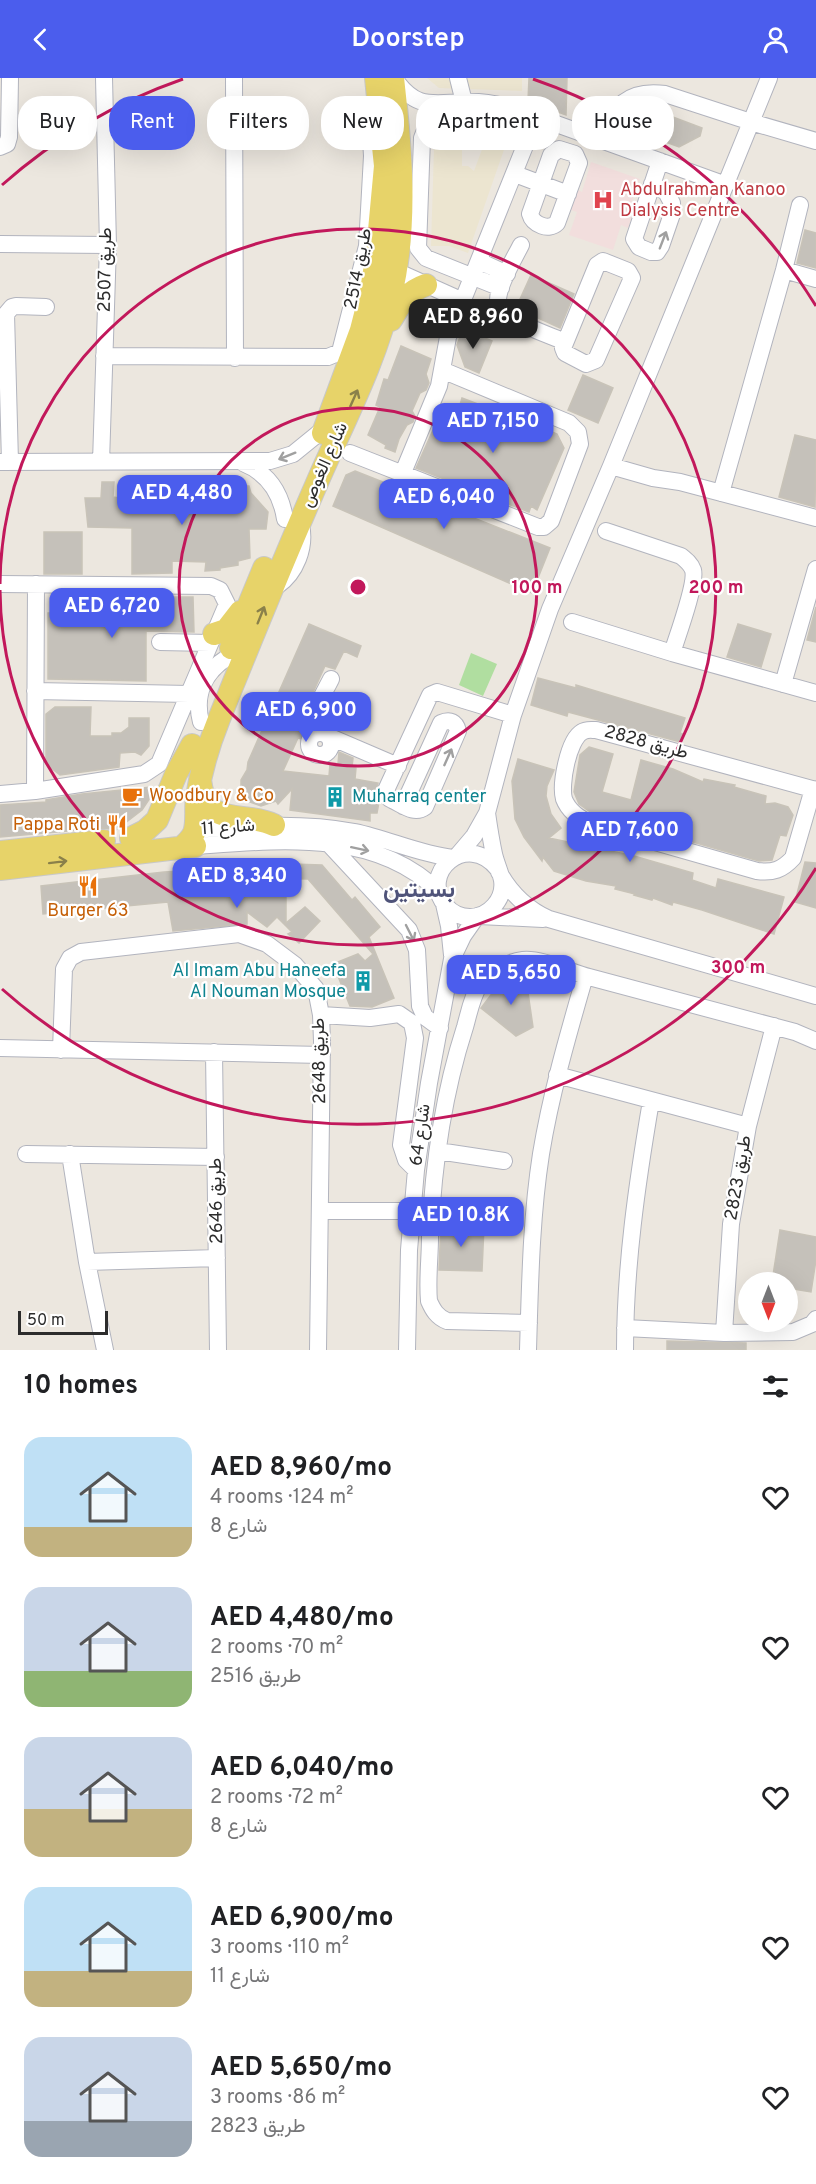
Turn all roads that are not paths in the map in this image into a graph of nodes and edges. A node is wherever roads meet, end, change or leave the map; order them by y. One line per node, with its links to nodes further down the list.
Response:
1 (10, 78): 16 (street)
2 (104, 78): 29 (street, طريق 2507)
3 (234, 78): 43 (street)
4 (368, 78): 43 (street, طريق 2514)
5 (376, 78): 21 (main road, شارع الغوص)
6 (394, 78): 13 (street); 33 (main road, شارع الغوص)
7 (458, 78): 9 (street)
8 (769, 78): 14 (street)
9 (460, 96)
10 (636, 96): 12 (street)
11 (674, 96): 14 (street)
12 (674, 96)
13 (416, 99)
14 (751, 122): 15 (street); 25 (street)
15 (816, 141)
16 (0, 147)
17 (421, 150): 31 (street)
18 (524, 150): 22 (street)
19 (631, 150): 20 (street)
20 (660, 161): 24 (street); 25 (street)
21 (385, 166): 33 (main road); 45 (main road, شارع الغوص)
22 (515, 174): 23 (street); 31 (street)
23 (541, 184): 26 (street); 26 (street); 26 (street)
24 (652, 184)
25 (726, 185): 47 (street)
26 (568, 194)
27 (800, 205): 32 (street)
28 (0, 244): 29 (street)
29 (108, 245): 42 (street, طريق 2507)
30 (520, 245): 35 (street)
31 (476, 269): 35 (street); 37 (street)
32 (784, 270): 34 (street); 52 (street)
33 (396, 271): 36 (street); 39 (main road, شارع الغوص)
34 (816, 279)
35 (504, 281): 41 (street)
36 (426, 285): 37 (street); 39 (main road)
37 (463, 300): 44 (street)
38 (46, 307): 40 (street)
39 (380, 336): 54 (main road, شارع الغوص, one-way to 39)
40 (3, 337): 48 (street)
41 (565, 342): 41 (street)
42 (104, 356): 43 (street, طريق 2514); 49 (street, طريق 2507)
43 (235, 358)
44 (442, 370): 51 (street); 51 (street)
45 (325, 428): 50 (street, one-way to 50); 54 (main road, شارع الغوص)
46 (350, 453): 51 (street)
47 (614, 460): 52 (street); 69 (street)
48 (5, 462): 49 (street)
49 (101, 462): 50 (street)
50 (239, 462): 54 (street)
51 (402, 475)
52 (722, 493): 53 (street)
53 (816, 518)
54 (293, 520): 59 (main road, شارع الغوص); 74 (main road, شارع الغوص, one-way to 54)
55 (606, 531): 63 (street)
56 (816, 569): 65 (street)
57 (0, 584): 58 (street)
58 (36, 584): 61 (street); 66 (street)
59 (248, 605): 61 (main road); 72 (main road, شارع الغوص)
60 (572, 621): 63 (street)
61 (212, 639): 62 (street); 68 (street)
62 (160, 642)
63 (672, 653): 65 (street)
64 (331, 679): 73 (street)
65 (783, 684): 67 (street)
66 (35, 691): 68 (street); 76 (street)
67 (816, 693)
68 (189, 694): 76 (street)
69 (513, 716): 70 (street); 79 (street)
70 (414, 729): 71 (street); 73 (street)
71 (434, 738): 78 (street); 78 (street, one-way to 71)
72 (192, 746): 81 (main road); 82 (main road, شارع الغوص)
73 (398, 766): 78 (street)
74 (200, 778): 80 (main road); 82 (main road, شارع الغوص)
75 (815, 789): 75 (street, طريق 2828)
76 (35, 791): 77 (street)
77 (0, 794)
78 (404, 806)
79 (488, 813): 84 (street); 86 (street)
80 (274, 825): 82 (street, شارع 11); 84 (street, شارع 11)
81 (131, 838): 82 (main road, شارع 11); 85 (main road, شارع 11)
82 (189, 839): 83 (street, شارع 11); 85 (main road, شارع 11, one-way to 82)
83 (329, 844): 87 (street, شارع 11, one-way to 87); 95 (street, one-way to 95)
84 (455, 857): 86 (street); 87 (street)
85 (3, 866)
86 (498, 870): 88 (street); 89 (street)
87 (441, 898): 88 (street); 90 (street, شارع 64)
88 (478, 916): 89 (street); 90 (street, شارع 64)
89 (549, 919): 92 (street)
90 (452, 959): 95 (street, شارع 64)
91 (585, 976): 94 (street); 103 (street); 106 (street)
92 (815, 994)
93 (321, 1015): 100 (street, طريق 2648); 102 (street, طريق 2648); 111 (street)
94 (774, 1026): 96 (street); 105 (street, طريق 2823)
95 (440, 1028): 111 (street, شارع 64)
96 (795, 1032): 97 (street); 98 (street)
97 (816, 1035)
98 (816, 1041)
99 (0, 1048): 100 (street)
100 (61, 1050): 101 (street)
101 (214, 1052): 102 (street); 109 (street, طريق 2646)
102 (322, 1054): 112 (street, طريق 2648)
103 (557, 1075): 104 (street); 117 (street)
104 (651, 1101): 105 (street); 118 (street)
105 (748, 1126): 119 (street, طريق 2823)
106 (438, 1151): 110 (street); 117 (street)
107 (26, 1154): 108 (street)
108 (70, 1155): 109 (street); 115 (street)
109 (216, 1157): 114 (street, طريق 2646)
110 (504, 1161)
111 (416, 1170): 113 (street, شارع 64)
112 (320, 1211): 113 (street); 122 (street, طريق 2648)
113 (412, 1211): 123 (street, شارع 64)
114 (217, 1258): 115 (street); 121 (street, طريق 2646)
115 (87, 1262): 120 (street)
116 (816, 1319): 119 (street)
117 (529, 1323): 124 (street)
118 (625, 1328): 119 (street); 125 (street)
119 (724, 1333)
120 (105, 1350)
121 (218, 1350)
122 (318, 1350)
123 (407, 1350)
124 (528, 1350)
125 (625, 1350)

